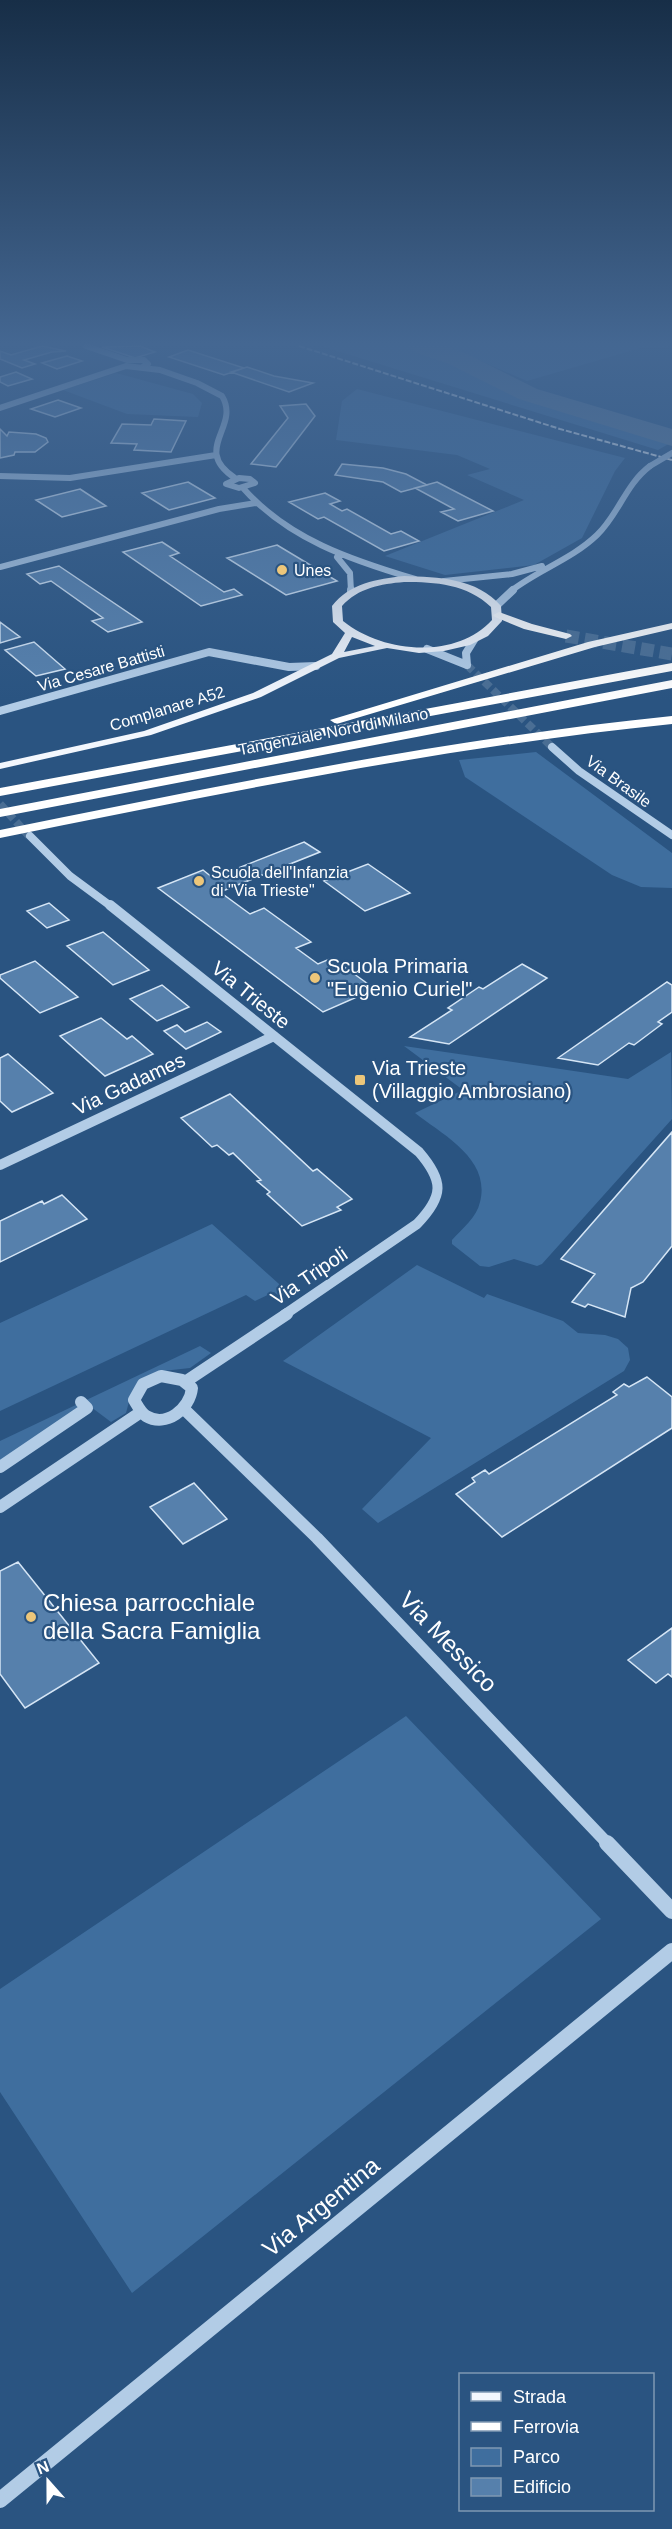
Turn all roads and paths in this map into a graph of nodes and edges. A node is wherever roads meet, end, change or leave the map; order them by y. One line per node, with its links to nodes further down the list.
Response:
1 (163, 464): 4 (street)
2 (220, 464): 5 (street)
3 (653, 464): 9 (street, bridge)
4 (0, 476)
5 (235, 478): 6 (street); 6 (street)
6 (243, 488): 7 (street)
7 (255, 503): 8 (street); 10 (street)
8 (330, 551): 11 (street); 13 (street)
9 (560, 561): 12 (street); 14 (street)
10 (0, 567)
11 (415, 579): 12 (main road); 13 (main road)
12 (444, 582): 14 (main road)
13 (351, 592): 16 (main road)
14 (497, 610): 17 (highway); 18 (main road)
15 (672, 626): 28 (highway)
16 (350, 633): 19 (main road); 21 (main road, Complanare A52)
17 (566, 636)
18 (474, 640): 20 (main road); 20 (street)
19 (388, 646): 20 (main road); 21 (main road, Complanare A52)
20 (426, 649)
21 (336, 656): 22 (main road, Complanare A52)
22 (322, 664): 25 (street, Via Cesare Battisti); 29 (main road, Complanare A52)
23 (672, 667): 28 (highway, Tangenziale Nord di Milano)
24 (672, 684): 31 (highway, Tangenziale Nord di Milano)
25 (0, 711)
26 (672, 720): 32 (highway)
27 (552, 747): 33 (street, Via Brasile)
28 (239, 748): 30 (highway, Tangenziale Nord di Milano)
29 (0, 766)
30 (0, 792)
31 (0, 813)
32 (0, 834)
33 (672, 835)
34 (30, 836): 35 (street, Via Trieste)
35 (274, 1036): 36 (street, Via Gadames); 37 (street, Via Trieste)
36 (0, 1165)
37 (439, 1189): 38 (street, Via Tripoli)
38 (185, 1382): 40 (street); 41 (street)
39 (81, 1402): 42 (street)
40 (185, 1410): 41 (street); 44 (street, Via Messico)
41 (141, 1412): 43 (street)
42 (0, 1467)
43 (0, 1507)
44 (672, 1911)
45 (672, 1951): 46 (street, Via Argentina)
46 (0, 2500)

